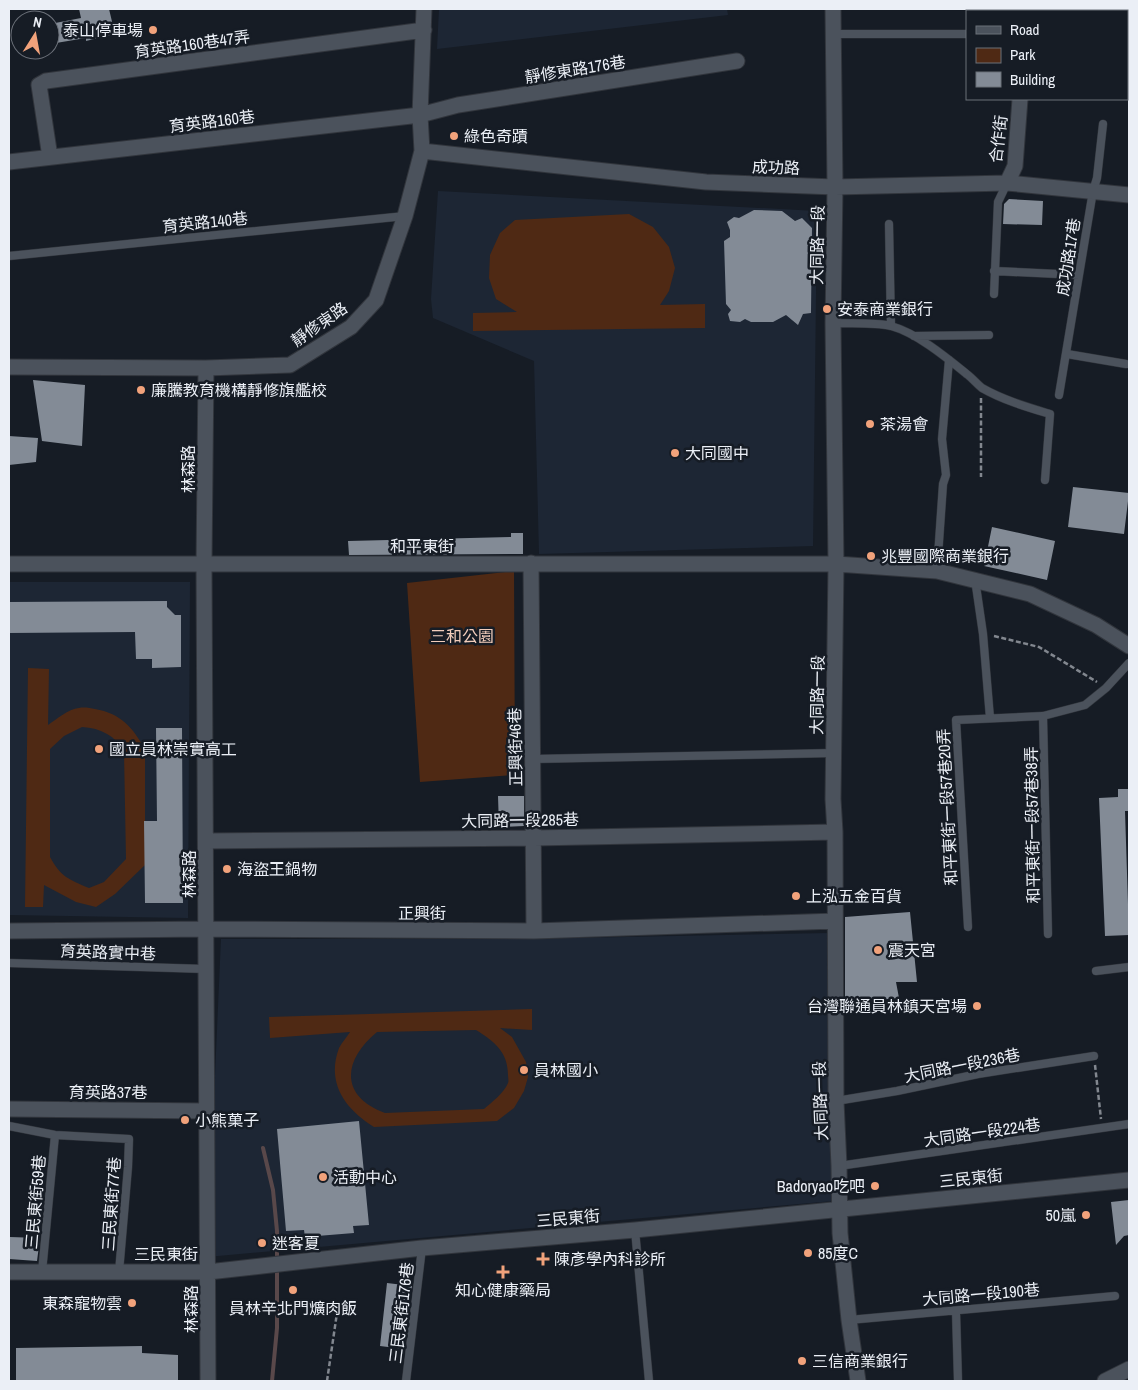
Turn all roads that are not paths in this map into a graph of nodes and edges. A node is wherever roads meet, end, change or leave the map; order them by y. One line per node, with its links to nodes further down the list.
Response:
1 (424, 9): 3 (street, 靜修東路)
2 (833, 9): 4 (street, 大同路一段)
3 (424, 30): 8 (street, 靜修東路); 11 (street, 育英路160巷47弄)
4 (833, 34): 5 (lane); 14 (street, 大同路一段)
5 (966, 34)
6 (737, 61): 8 (street, 靜修東路176巷)
7 (1020, 100): 13 (street, 合作街)
8 (420, 115): 10 (street, 靜修東路); 11 (street, 育英路160巷)
9 (1103, 124): 15 (lane, 成功路17巷)
10 (422, 151): 14 (street, 成功路); 17 (street, 靜修東路)
11 (50, 157): 12 (street, 育英路160巷)
12 (9, 162)
13 (1007, 183): 14 (street, 成功路); 15 (street, 成功路); 20 (lane)
14 (835, 187): 23 (street, 大同路一段)
15 (1093, 190): 16 (street, 成功路); 21 (lane, 成功路17巷)
16 (1129, 195)
17 (405, 216): 19 (lane, 育英路140巷); 31 (street, 靜修東路)
18 (889, 224): 24 (lane)
19 (9, 256)
20 (994, 270): 21 (lane); 22 (lane)
21 (1079, 275): 27 (lane, 成功路17巷)
22 (994, 294)
23 (833, 323): 24 (lane); 36 (street, 大同路一段)
24 (891, 326): 26 (lane)
25 (990, 335): 26 (lane)
26 (914, 336): 28 (lane)
27 (1067, 354): 29 (lane); 32 (lane, 成功路17巷)
28 (949, 360): 33 (lane); 38 (lane)
29 (1126, 364)
30 (9, 367): 31 (street, 靜修東路)
31 (206, 368): 37 (street, 林森路)
32 (1059, 395)
33 (1045, 480)
34 (531, 563): 36 (street, 和平東街); 37 (street, 和平東街); 45 (street, 正興街46巷)
35 (9, 564): 37 (street, 和平東街)
36 (836, 564): 38 (street, 和平東街); 44 (street, 大同路一段)
37 (204, 565): 48 (street, 林森路)
38 (937, 571): 39 (street, 和平東街)
39 (975, 579): 40 (street, 和平東街); 43 (lane)
40 (1129, 646)
41 (1129, 662): 42 (lane)
42 (1043, 716): 43 (lane); 54 (lane, 和平東街一段57巷38弄)
43 (990, 718): 50 (lane, 和平東街一段57巷20弄)
44 (834, 753): 45 (lane); 46 (street, 大同路一段)
45 (532, 759): 47 (street, 正興街46巷)
46 (835, 832): 47 (street, 大同路一段285巷); 49 (street, 大同路一段)
47 (534, 838): 48 (street, 大同路一段285巷); 53 (street, 正興街46巷)
48 (206, 841): 51 (street, 林森路)
49 (835, 921): 53 (street, 正興街); 60 (street, 大同路一段)
50 (968, 927)
51 (206, 929): 52 (street, 正興街); 53 (street, 正興街); 57 (street, 林森路)
52 (9, 931)
53 (534, 931)
54 (1048, 934)
55 (9, 963): 57 (lane, 育英路實中巷)
56 (1129, 967): 58 (lane)
57 (206, 970): 62 (street, 林森路)
58 (1096, 971)
59 (1094, 1056): 60 (lane, 大同路一段236巷)
60 (836, 1101): 66 (street, 大同路一段)
61 (9, 1109): 62 (street, 育英路37巷)
62 (206, 1111): 74 (street, 林森路)
63 (1129, 1124): 66 (lane, 大同路一段224巷)
64 (9, 1126): 65 (lane)
65 (55, 1135): 72 (lane, 三民東街59巷); 73 (lane, 三民東街77巷)
66 (840, 1166): 68 (street, 大同路一段)
67 (1129, 1180): 68 (street, 三民東街)
68 (841, 1209): 69 (street, 三民東街); 77 (street, 大同路一段)
69 (635, 1230): 70 (street, 三民東街); 81 (lane)
70 (422, 1248): 74 (street, 三民東街); 80 (lane, 三民東街176巷)
71 (9, 1272): 72 (street, 三民東街)
72 (42, 1272): 73 (street, 三民東街)
73 (119, 1272): 74 (street, 三民東街)
74 (208, 1272): 79 (street, 林森路)
75 (1115, 1296): 76 (lane, 大同路一段190巷)
76 (956, 1311): 77 (lane, 大同路一段190巷); 83 (lane)
77 (849, 1320): 82 (street, 大同路一段)
78 (1129, 1369): 84 (street)
79 (208, 1381)
80 (406, 1381)
81 (649, 1381)
82 (858, 1381)
83 (958, 1381)
84 (1105, 1381)

